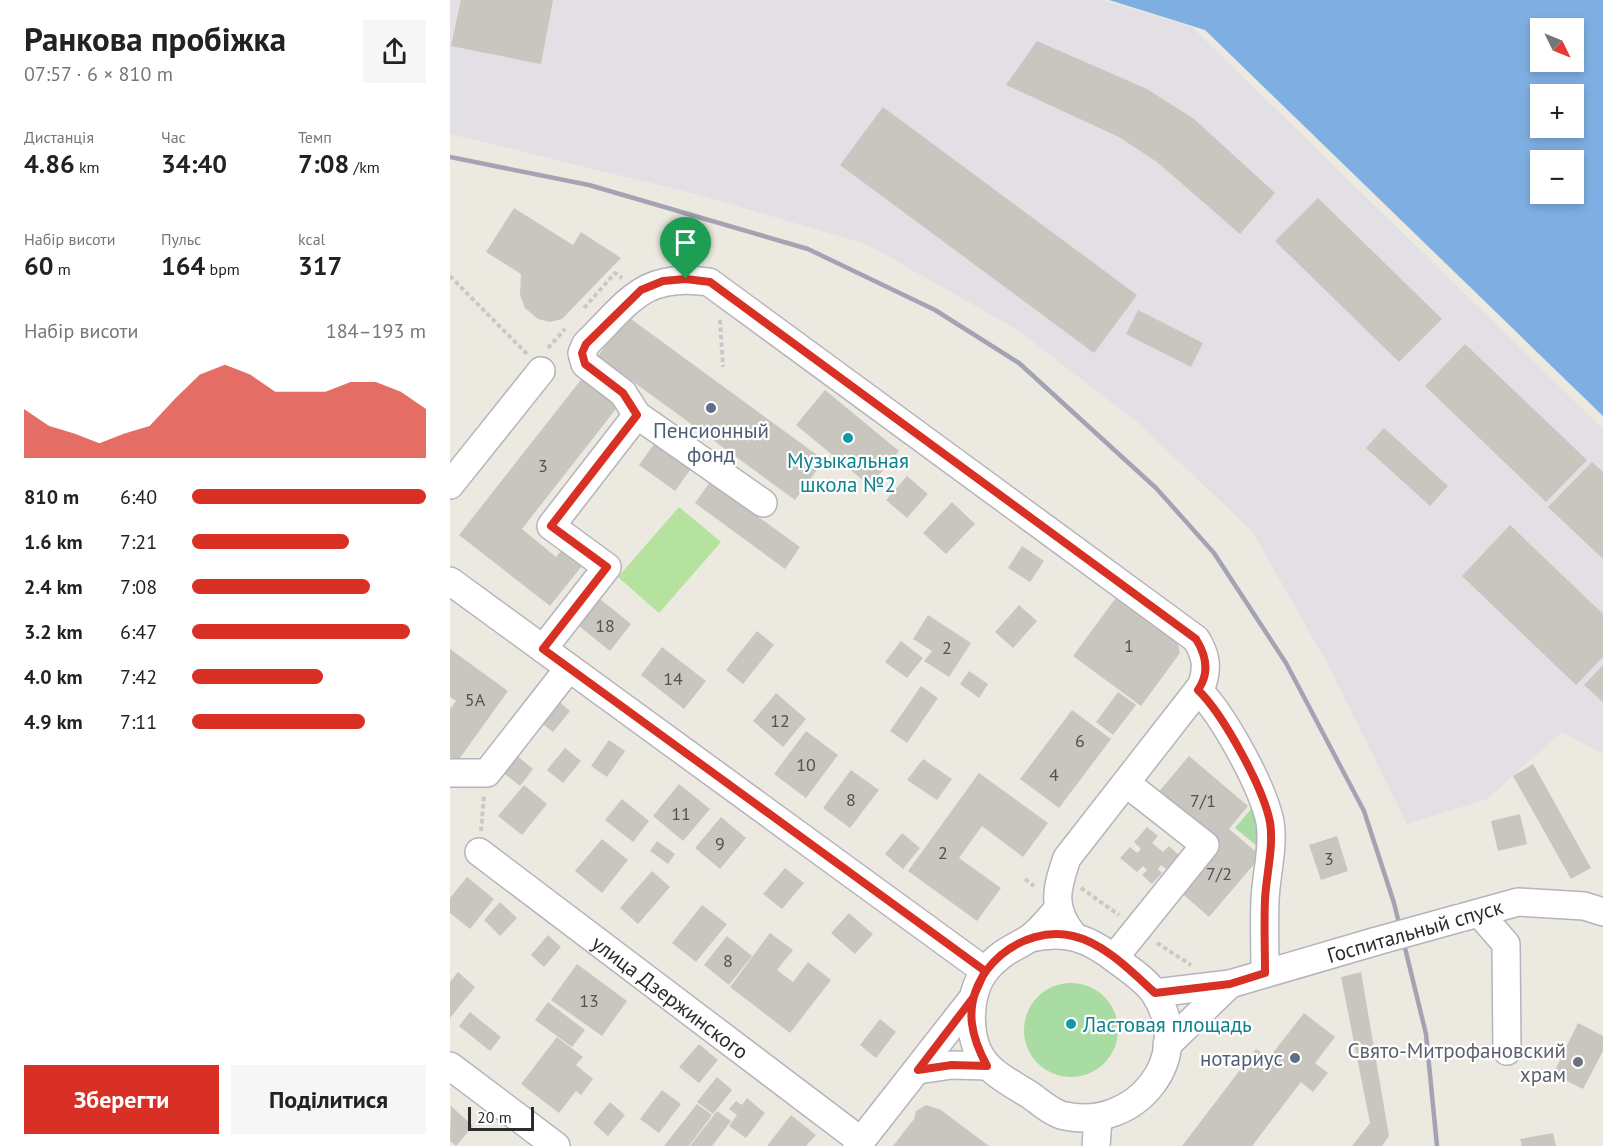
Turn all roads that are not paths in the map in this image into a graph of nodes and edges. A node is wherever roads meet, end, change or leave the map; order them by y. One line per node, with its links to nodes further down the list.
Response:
1 (541, 371): 3 (street)
2 (637, 415): 4 (street); 6 (street); 8 (street)
3 (450, 484)
4 (763, 503)
5 (450, 581): 6 (street)
6 (543, 649): 7 (street)
7 (569, 668): 9 (street); 17 (street)
8 (1198, 690): 10 (street); 18 (street)
9 (450, 773)
10 (1126, 783): 12 (street); 16 (street)
11 (479, 852): 28 (street, улица Дзержинского)
12 (1058, 909): 15 (street); 16 (street)
13 (1603, 912): 14 (street, Госпитальный спуск)
14 (1469, 915): 18 (street, Госпитальный спуск, bridge); 23 (street)
15 (1030, 938): 16 (street); 17 (street)
16 (1094, 946): 20 (street)
17 (985, 971): 21 (street)
18 (1265, 973): 19 (street, Госпитальный спуск)
19 (1230, 984): 20 (street, Госпитальный спуск); 22 (street)
20 (1155, 993): 22 (street)
21 (973, 998): 25 (street); 26 (street)
22 (1167, 1045): 27 (street)
23 (1507, 1051)
24 (450, 1066): 29 (street)
25 (987, 1066): 26 (street); 27 (street)
26 (918, 1070): 28 (street)
27 (1098, 1119): 30 (street)
28 (859, 1143)
29 (556, 1146)
30 (1096, 1146)

